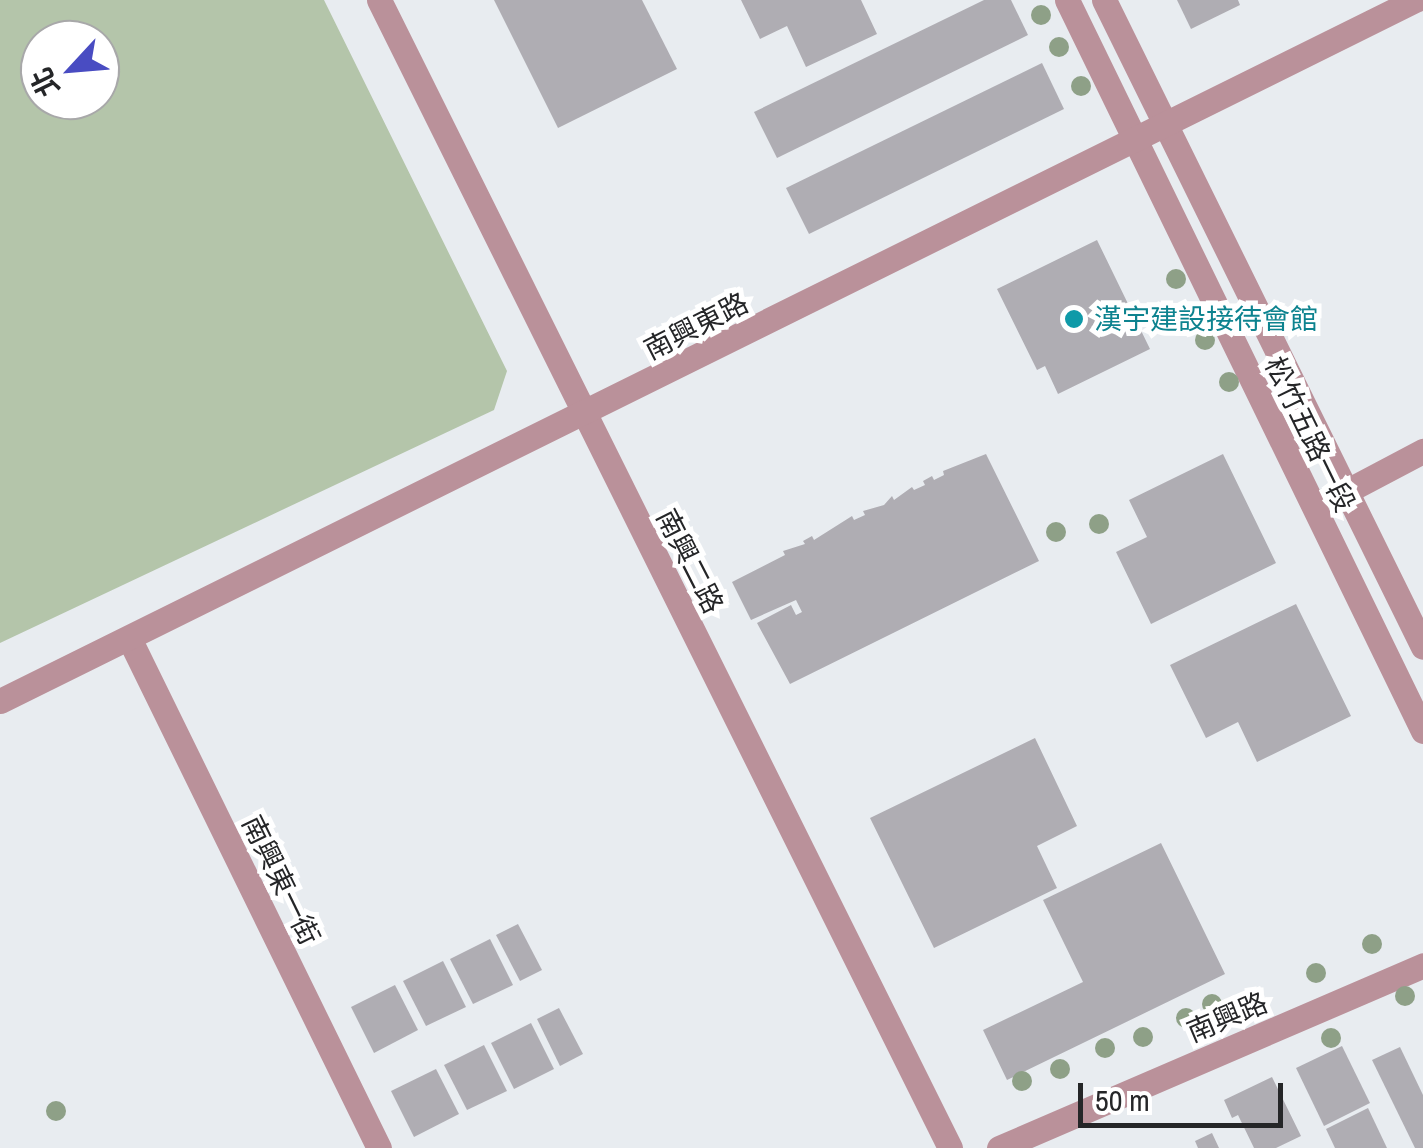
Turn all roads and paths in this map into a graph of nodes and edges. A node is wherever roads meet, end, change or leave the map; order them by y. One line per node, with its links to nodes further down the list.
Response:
1 (379, 0): 7 (street, 南興二路)
2 (1067, 0): 6 (street, 松竹五路一段)
3 (1104, 0): 5 (street, 松竹五路一段)
4 (1416, 0): 5 (street, 南興東路)
5 (1165, 124): 6 (street, 南興東路); 9 (street, 松竹五路一段)
6 (1134, 140): 7 (street, 南興東路); 13 (street, 松竹五路一段)
7 (583, 415): 10 (street, 南興東路); 16 (street, 南興二路)
8 (1423, 450): 9 (street)
9 (1347, 490): 11 (street, 松竹五路一段)
10 (129, 638): 12 (street, 南興東路); 15 (street, 南興東一街)
11 (1423, 647)
12 (0, 700)
13 (1423, 731)
14 (1423, 965): 17 (street, 南興路)
15 (380, 1148)
16 (950, 1148)
17 (999, 1148)

